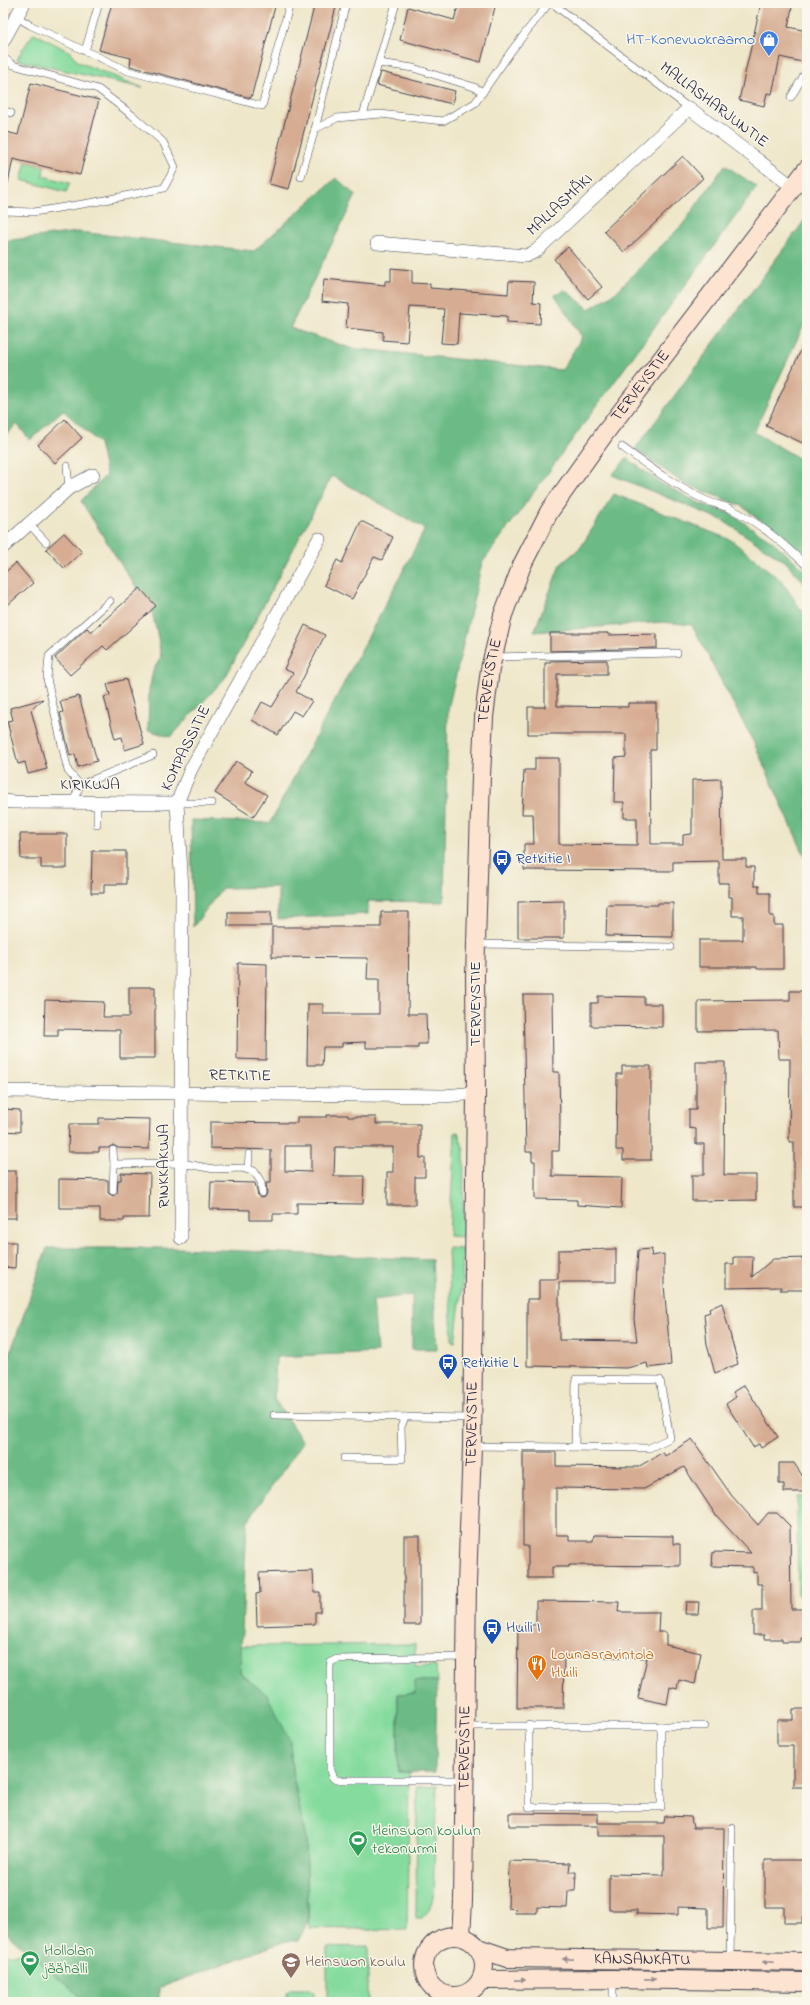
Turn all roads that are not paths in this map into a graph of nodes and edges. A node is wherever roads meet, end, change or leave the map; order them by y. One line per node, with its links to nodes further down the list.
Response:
1 (24, 3): 7 (street)
2 (99, 3): 9 (lane)
3 (290, 3): 9 (lane)
4 (346, 3): 19 (lane)
5 (396, 3): 11 (lane)
6 (552, 4): 13 (lane); 15 (lane, MALLASHARJUNTIE)
7 (17, 17): 8 (street); 9 (lane)
8 (5, 33)
9 (85, 51)
10 (3, 57): 23 (lane)
11 (379, 63): 13 (lane); 18 (lane)
12 (807, 70): 14 (lane)
13 (483, 92): 18 (lane)
14 (791, 97)
15 (689, 108): 22 (street, MALLASHARJUNTIE); 24 (street, MALLASMÄKI)
16 (3, 110): 17 (lane)
17 (11, 114)
18 (363, 115): 19 (lane)
19 (315, 129): 21 (lane)
20 (807, 169): 22 (main road, TERVEYSTIE)
21 (301, 177)
22 (793, 187): 36 (main road, TERVEYSTIE)
23 (3, 211)
24 (377, 243)
25 (622, 446): 33 (lane)
26 (66, 466): 28 (lane)
27 (93, 475): 28 (street)
28 (68, 488): 29 (street)
29 (29, 524): 31 (street); 32 (lane)
30 (319, 539): 42 (street, KOMPASSITIE)
31 (5, 540)
32 (46, 542)
33 (807, 566)
34 (110, 601): 38 (lane)
35 (677, 653): 36 (lane)
36 (493, 657): 45 (main road, TERVEYSTIE)
37 (153, 755): 38 (lane)
38 (80, 785): 40 (lane)
39 (3, 801): 40 (street, KIRIKUJA)
40 (73, 802): 41 (street, KIRIKUJA)
41 (97, 802): 42 (street, KIRIKUJA); 44 (lane)
42 (177, 803): 43 (lane); 48 (street, KOMPASSITIE)
43 (212, 803)
44 (97, 824)
45 (476, 944): 46 (lane); 49 (main road, TERVEYSTIE)
46 (671, 947)
47 (3, 1091): 48 (street, RETKITIE)
48 (181, 1093): 49 (street, RETKITIE); 52 (street, RINKKAKUJA)
49 (476, 1093): 60 (main road, TERVEYSTIE)
50 (113, 1150): 53 (lane)
51 (250, 1154): 54 (lane)
52 (181, 1163): 53 (lane); 54 (lane); 57 (street, RINKKAKUJA)
53 (114, 1164): 55 (lane)
54 (248, 1170): 56 (lane)
55 (113, 1191)
56 (262, 1194)
57 (181, 1238)
58 (274, 1415): 59 (lane)
59 (404, 1417): 60 (lane); 63 (lane)
60 (472, 1418): 61 (main road, TERVEYSTIE)
61 (472, 1446): 62 (lane); 64 (main road, TERVEYSTIE)
62 (575, 1447): 62 (lane)
63 (344, 1458)
64 (466, 1657): 66 (main road, TERVEYSTIE); 69 (lane)
65 (529, 1725): 66 (lane); 67 (lane); 67 (lane)
66 (466, 1726): 69 (main road, TERVEYSTIE)
67 (661, 1726): 68 (lane)
68 (705, 1726)
69 (465, 1780): 71 (main road, TERVEYSTIE)
70 (732, 1828): 73 (lane)
71 (461, 1936): 72 (main road); 78 (main road)
72 (478, 1948): 75 (main road, KANSANKATU, one-way to 72); 76 (main road)
73 (730, 1961): 74 (main road, KANSANKATU, one-way to 73); 75 (main road, KANSANKATU)
74 (807, 1962)
75 (614, 1969): 76 (main road, KANSANKATU, one-way to 75); 77 (main road, KANSANKATU, one-way to 77); 79 (lane)
76 (481, 1980): 78 (main road)
77 (807, 1982)
78 (456, 1999)
79 (613, 2002)

